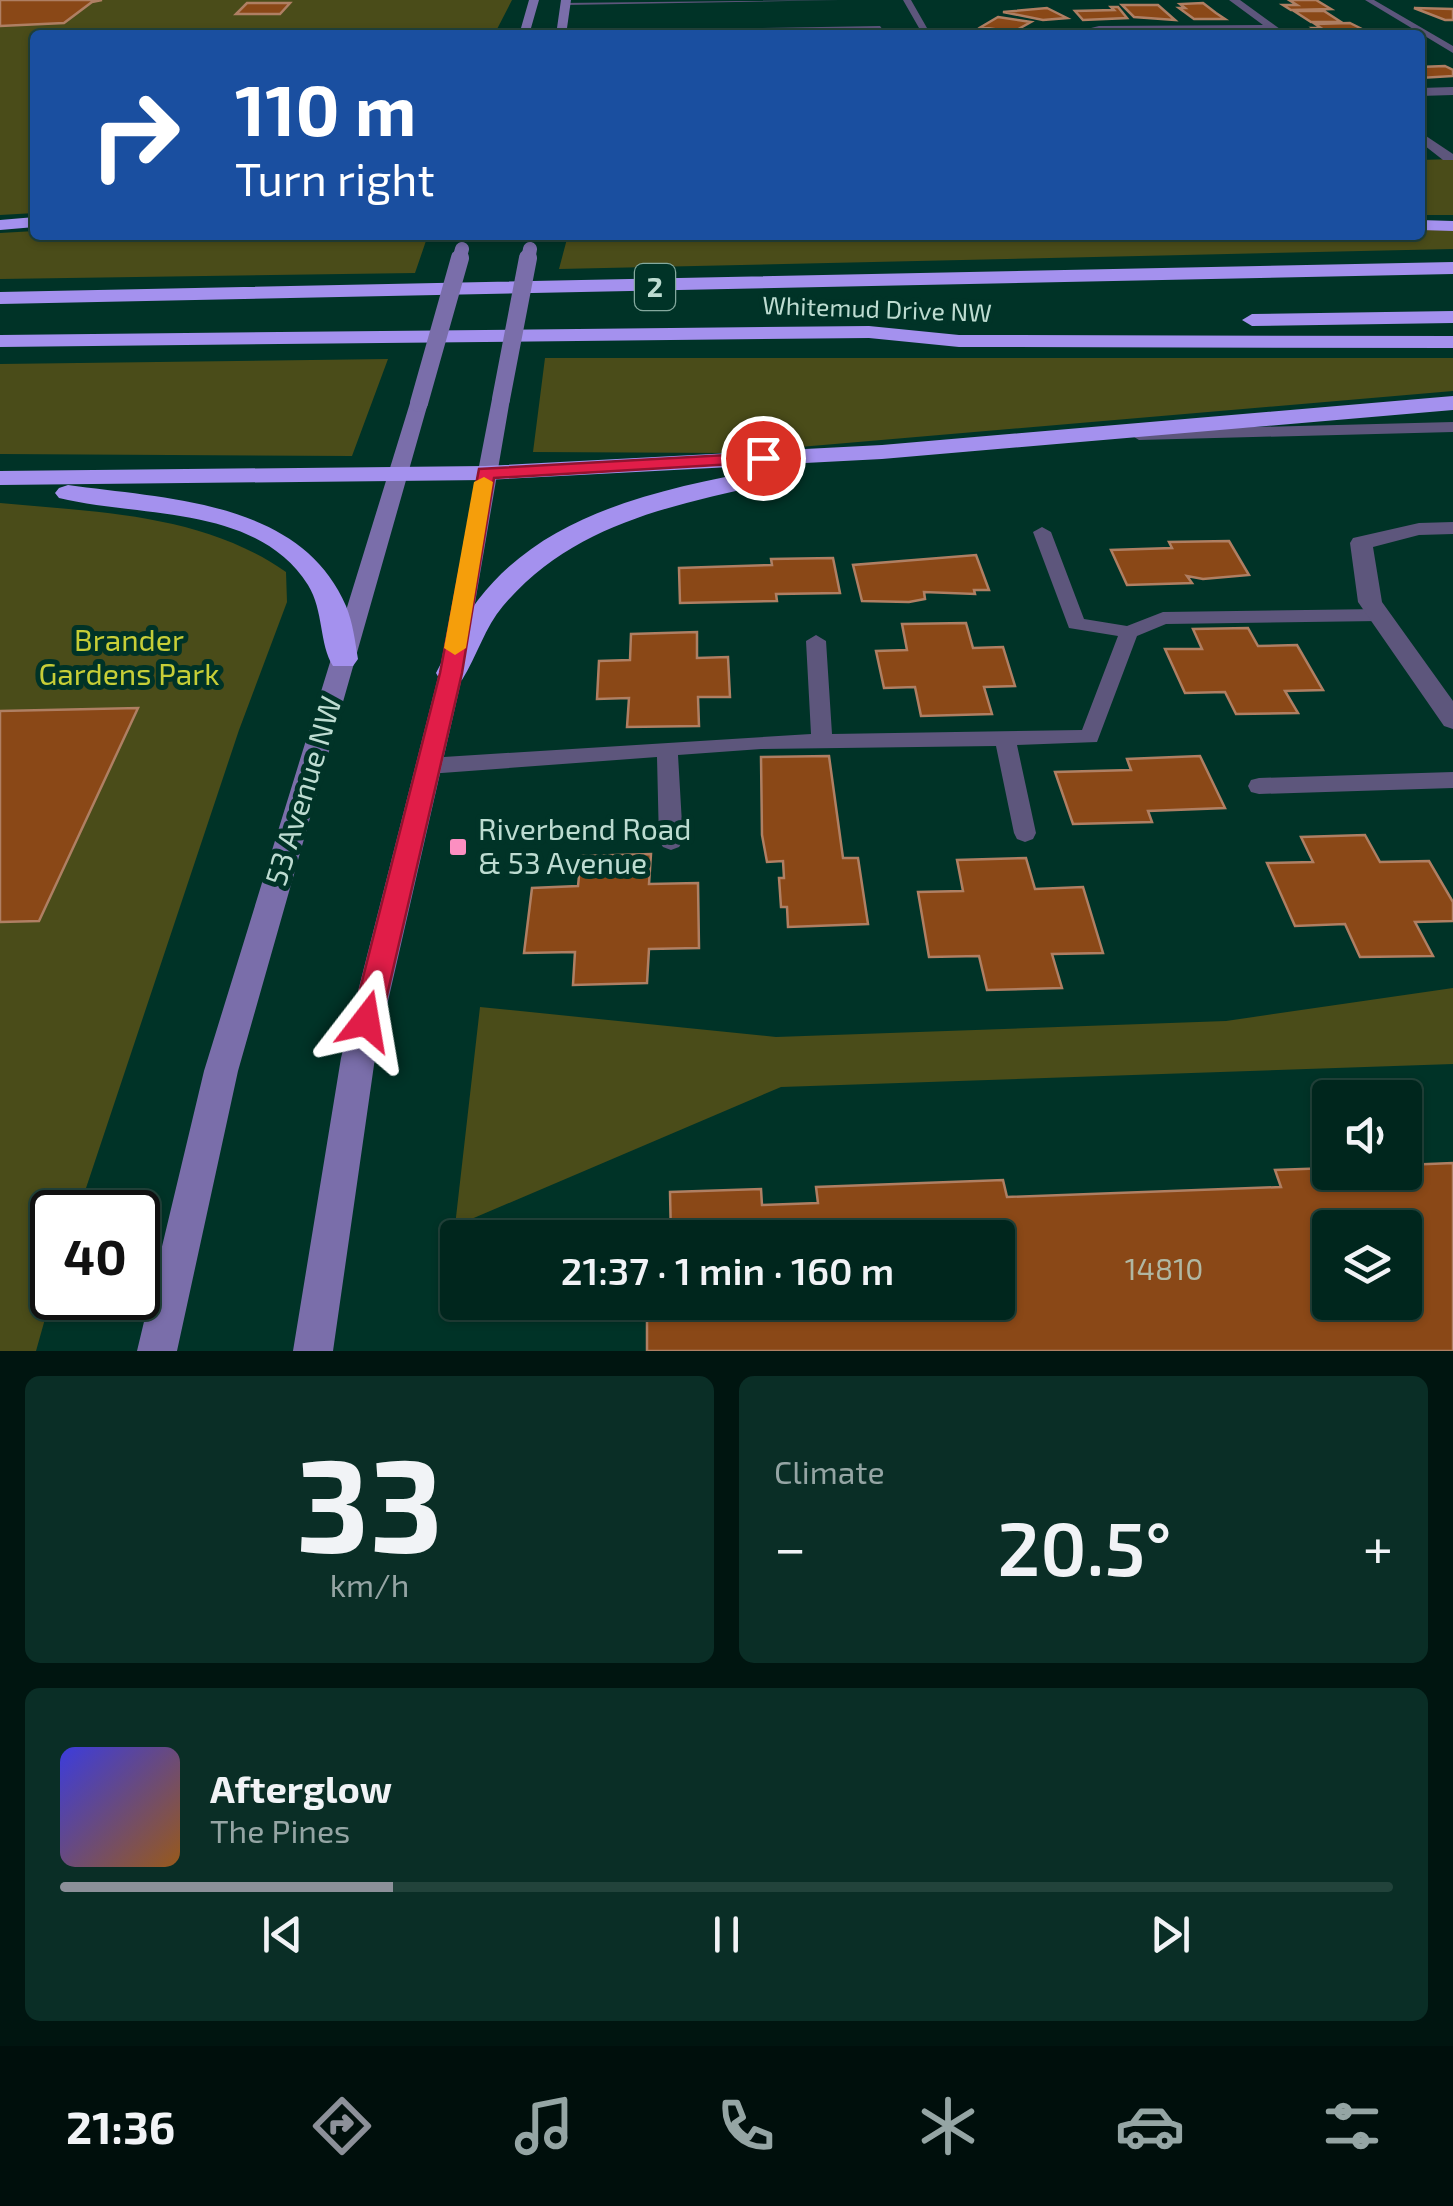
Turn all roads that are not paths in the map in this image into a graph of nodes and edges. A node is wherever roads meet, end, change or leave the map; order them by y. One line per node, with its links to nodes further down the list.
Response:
1 (534, 0): 7 (street)
2 (836, 0): 6 (lane)
3 (906, 0): 11 (lane)
4 (1234, 0): 12 (street)
5 (1368, 0): 13 (lane)
6 (566, 1): 8 (street)
7 (525, 30)
8 (561, 30)
9 (786, 30): 10 (lane)
10 (881, 30)
11 (924, 30)
12 (1276, 30)
13 (1419, 30)
14 (1425, 34): 15 (lane)
15 (1453, 50)
16 (1453, 91): 17 (street)
17 (1425, 92)
18 (1425, 140): 19 (street)
19 (1448, 157)
20 (30, 222): 21 (highway)
21 (0, 224)
22 (1425, 225): 23 (highway)
23 (1453, 226)
24 (464, 242): 39 (street, 53 Avenue NW, bridge)
25 (532, 242): 38 (street, bridge)
26 (1453, 268): 27 (highway, Whitemud Drive NW / 2)
27 (1310, 273): 28 (highway); 29 (highway, Whitemud Drive NW / 2)
28 (1453, 285)
29 (0, 298)
30 (1453, 317): 31 (highway)
31 (869, 332): 32 (highway, Whitemud Drive NW / 2); 33 (highway, Whitemud Drive NW / 2)
32 (0, 340)
33 (1453, 342)
34 (1453, 403): 36 (highway)
35 (1453, 427): 36 (lane)
36 (1072, 436): 37 (highway)
37 (882, 452): 38 (highway); 47 (highway)
38 (486, 473): 39 (highway); 47 (street)
39 (400, 474): 40 (highway); 46 (street, 53 Avenue NW)
40 (0, 482): 46 (highway)
41 (1453, 528): 43 (street)
42 (1042, 532): 44 (lane)
43 (1375, 608): 44 (lane); 48 (street)
44 (1130, 632): 49 (lane)
45 (816, 641): 50 (lane)
46 (343, 660): 57 (street, 53 Avenue NW)
47 (451, 673): 52 (street)
48 (1453, 720)
49 (1005, 738): 50 (lane); 55 (lane)
50 (822, 741): 51 (lane)
51 (667, 749): 52 (lane); 56 (lane)
52 (428, 766): 58 (street)
53 (1453, 780): 54 (lane)
54 (1258, 786)
55 (1025, 833)
56 (671, 840)
57 (157, 1351)
58 (313, 1351)

